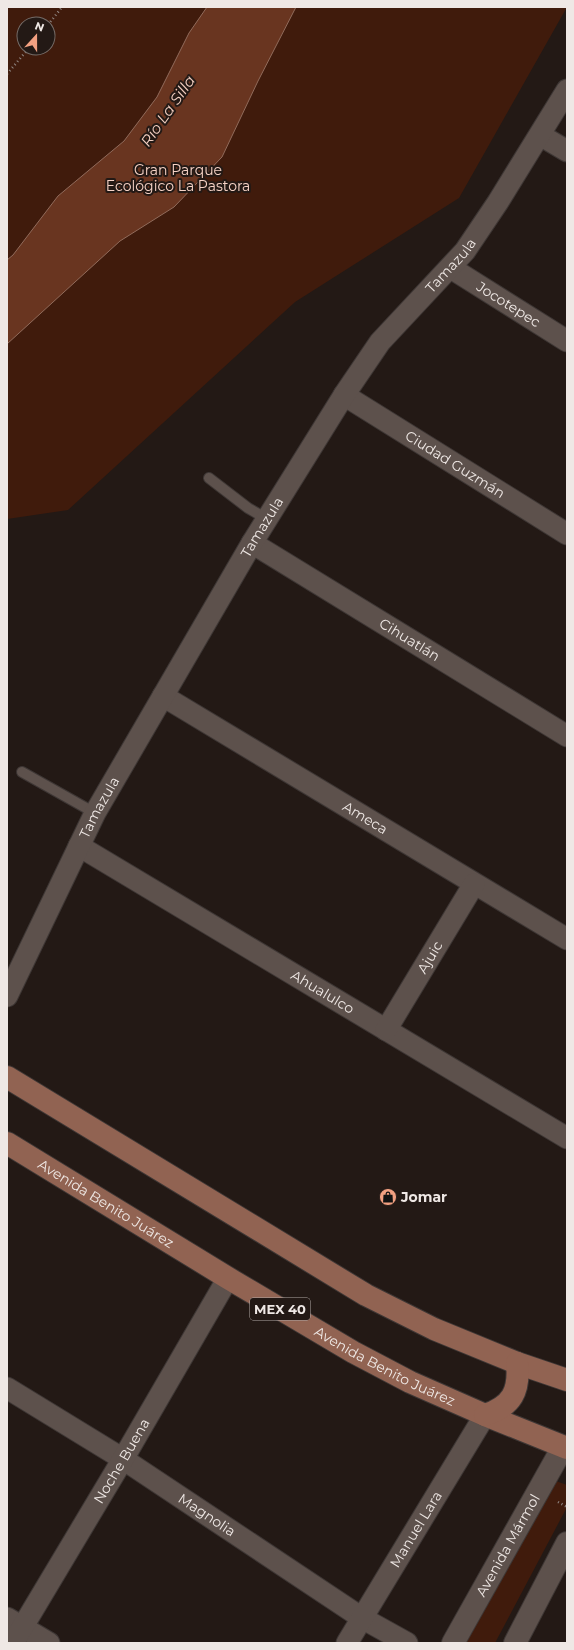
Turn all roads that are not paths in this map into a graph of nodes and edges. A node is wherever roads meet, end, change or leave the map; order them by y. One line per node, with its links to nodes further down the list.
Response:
1 (567, 90): 2 (street, Tamazula)
2 (540, 135): 3 (street); 4 (street, Tamazula)
3 (567, 151)
4 (451, 268): 5 (street, Jocotepec); 6 (street, Tamazula)
5 (567, 341)
6 (344, 395): 8 (street, Tamazula); 9 (street, Ciudad Guzmán)
7 (210, 478): 8 (lane)
8 (267, 519): 10 (street, Tamazula)
9 (567, 534)
10 (252, 544): 11 (street, Tamazula); 12 (street, Cihuatlán)
11 (163, 696): 14 (street, Tamazula); 16 (street, Ameca)
12 (566, 732)
13 (22, 772): 14 (lane)
14 (95, 813): 15 (street, Tamazula)
15 (79, 846): 18 (street, Tamazula); 19 (street, Ahualulco)
16 (474, 884): 17 (street, Ameca); 19 (street, Ajuic)
17 (567, 939)
18 (7, 996)
19 (386, 1030): 21 (street, Ahualulco)
20 (7, 1077): 24 (main road)
21 (567, 1138)
22 (7, 1143): 23 (main road, Avenida Benito Juárez / MEX 40)
23 (228, 1278): 27 (main road, Avenida Benito Juárez / MEX 40); 29 (street, Noche Buena)
24 (517, 1363): 25 (main road); 27 (main road)
25 (567, 1380)
26 (7, 1388): 29 (street, Magnolia)
27 (485, 1415): 28 (main road, Avenida Benito Juárez / MEX 40); 31 (street, Manuel Lara)
28 (565, 1447): 36 (street, Avenida Mármol)
29 (123, 1459): 31 (street, Magnolia); 32 (street, Noche Buena)
30 (567, 1543): 37 (street)
31 (362, 1618): 34 (street, Manuel Lara); 35 (street, Magnolia)
32 (14, 1629): 33 (street)
33 (49, 1643)
34 (347, 1643)
35 (407, 1643)
36 (453, 1643)
37 (514, 1643)

